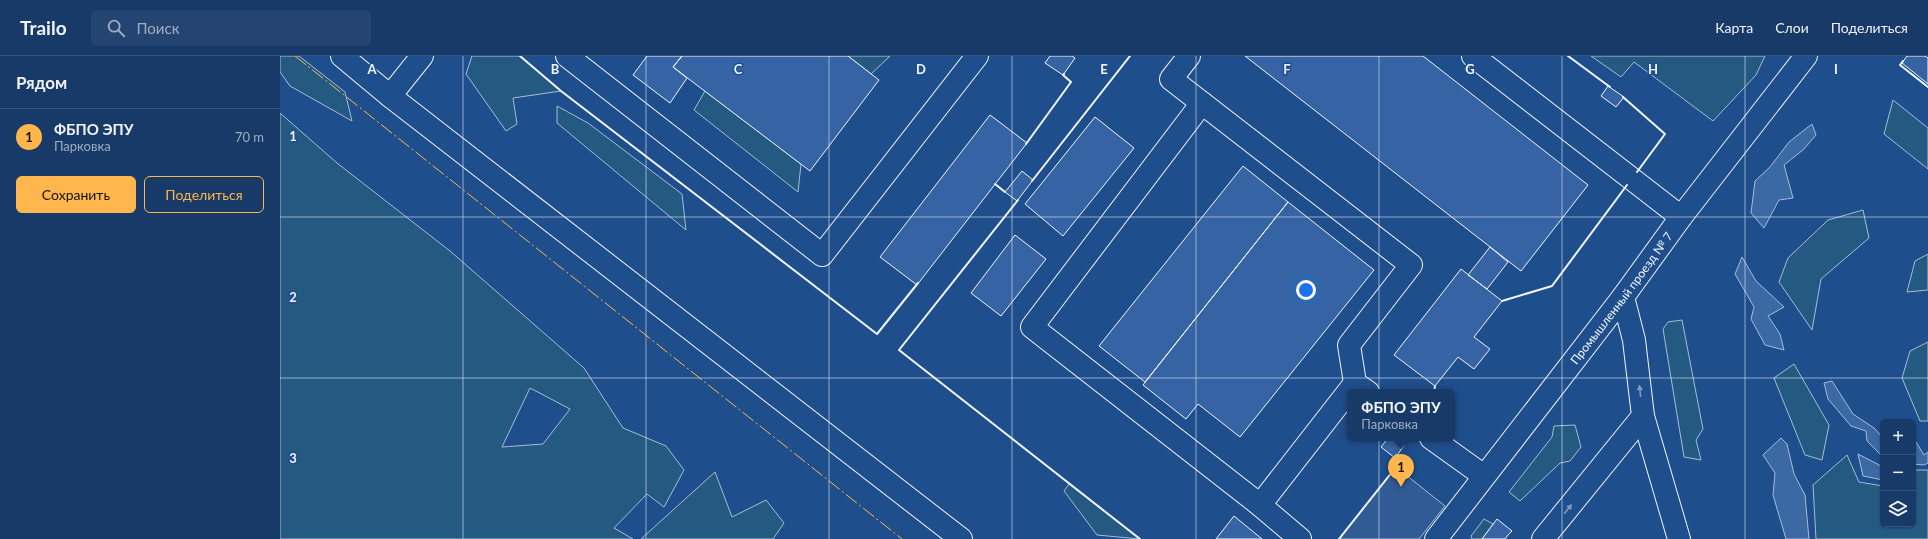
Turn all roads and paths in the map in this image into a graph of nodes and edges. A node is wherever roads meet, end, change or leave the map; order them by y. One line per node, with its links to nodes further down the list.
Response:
1 (342, 56): 8 (street)
2 (422, 56): 8 (street)
3 (567, 56): 4 (street)
4 (977, 56)
5 (1189, 56): 9 (street)
6 (1473, 56): 10 (street)
7 (1806, 56): 10 (street, Промышленный проезд № 7)
8 (390, 96): 18 (street)
9 (1202, 103): 12 (street); 17 (street)
10 (1681, 217): 11 (street, Промышленный проезд № 7)
11 (1623, 297): 14 (street, one-way to 11); 16 (street, Промышленный проезд № 7)
12 (1361, 388)
13 (1347, 404): 17 (street)
14 (1643, 416): 21 (street, one-way to 14); 22 (street)
15 (1435, 441): 16 (street)
16 (1484, 476): 20 (street, Промышленный проезд № 7)
17 (1260, 505): 19 (street)
18 (961, 539)
19 (1300, 539)
20 (1436, 539)
21 (1543, 539)
22 (1679, 539)

